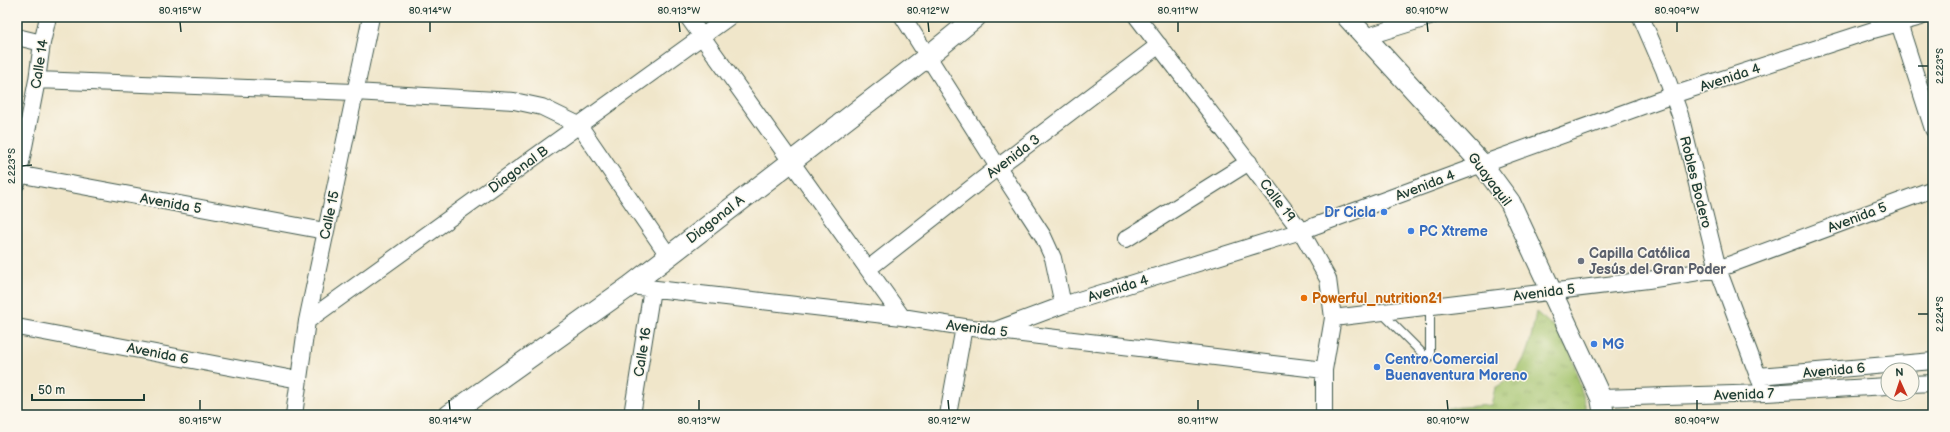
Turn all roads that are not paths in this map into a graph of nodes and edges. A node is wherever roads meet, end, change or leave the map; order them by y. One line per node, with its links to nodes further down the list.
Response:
1 (48, 17): 16 (street, Calle 14)
2 (371, 17): 20 (street, Calle 15)
3 (688, 17): 13 (street)
4 (729, 17): 13 (street, Diagonal B)
5 (903, 17): 18 (street)
6 (976, 17): 18 (street, Diagonal A)
7 (1137, 17): 17 (street, Calle 19)
8 (1347, 17): 15 (street, Guayaquil)
9 (1430, 17): 15 (street)
10 (1641, 17): 21 (street, Robles Bodero)
11 (1921, 17): 12 (street, Avenida 4)
12 (1898, 20): 21 (street, Avenida 4); 23 (street)
13 (702, 36): 22 (street, Diagonal B); 24 (street)
14 (17, 37): 16 (street)
15 (1365, 37): 26 (street, Guayaquil)
16 (42, 43): 19 (street, Calle 14)
17 (1160, 45): 25 (street, Calle 19); 27 (street, Avenida 3)
18 (927, 57): 24 (street, Diagonal A); 27 (street)
19 (37, 80): 20 (street); 28 (street, Calle 14)
20 (354, 92): 22 (street); 30 (street, Calle 15)
21 (1673, 96): 26 (street, Avenida 4); 35 (street, Robles Bodero)
22 (579, 125): 33 (street); 44 (street, Diagonal B)
23 (1933, 129)
24 (791, 161): 33 (street, Diagonal A); 34 (street)
25 (1249, 162): 31 (street, Calle 19); 32 (street)
26 (1482, 164): 31 (street, Avenida 4); 38 (street, Guayaquil)
27 (998, 167): 34 (street, Avenida 3); 39 (street)
28 (18, 177): 30 (street, Avenida 5)
29 (1933, 189): 35 (street, Avenida 5)
30 (325, 231): 44 (street, Calle 15)
31 (1301, 231): 39 (street, Avenida 4); 43 (street, Calle 19)
32 (1126, 239)
33 (668, 255): 36 (street, Diagonal A)
34 (868, 269): 42 (street)
35 (1718, 269): 38 (street, Avenida 5); 50 (street, Robles Bodero)
36 (630, 286): 37 (street, Avenida 5); 58 (street, Diagonal A)
37 (652, 289): 42 (street, Avenida 5); 59 (street, Calle 16)
38 (1550, 291): 40 (street, Avenida 5); 56 (street, Guayaquil)
39 (1063, 306): 47 (street, Avenida 4)
40 (1430, 306): 41 (street, Avenida 5); 41 (lane)
41 (1381, 312): 43 (street, Avenida 5)
42 (902, 317): 46 (street, Avenida 5)
43 (1333, 318): 49 (street, Calle 19)
44 (307, 321): 51 (street, Calle 15)
45 (17, 327): 51 (street, Avenida 6)
46 (964, 327): 47 (street, Avenida 5); 60 (street)
47 (996, 330): 49 (street, Avenida 5)
48 (1933, 360): 50 (street, Avenida 6)
49 (1324, 370): 61 (street, Calle 19)
50 (1758, 376): 55 (street, Robles Bodero)
51 (299, 380): 57 (street, Calle 15)
52 (1933, 383): 53 (street)
53 (1920, 384)
54 (1880, 386): 55 (street, Avenida 7)
55 (1766, 393): 56 (street, Avenida 7)
56 (1602, 407)
57 (294, 415)
58 (449, 415)
59 (632, 415)
60 (948, 415)
61 (1324, 415)

